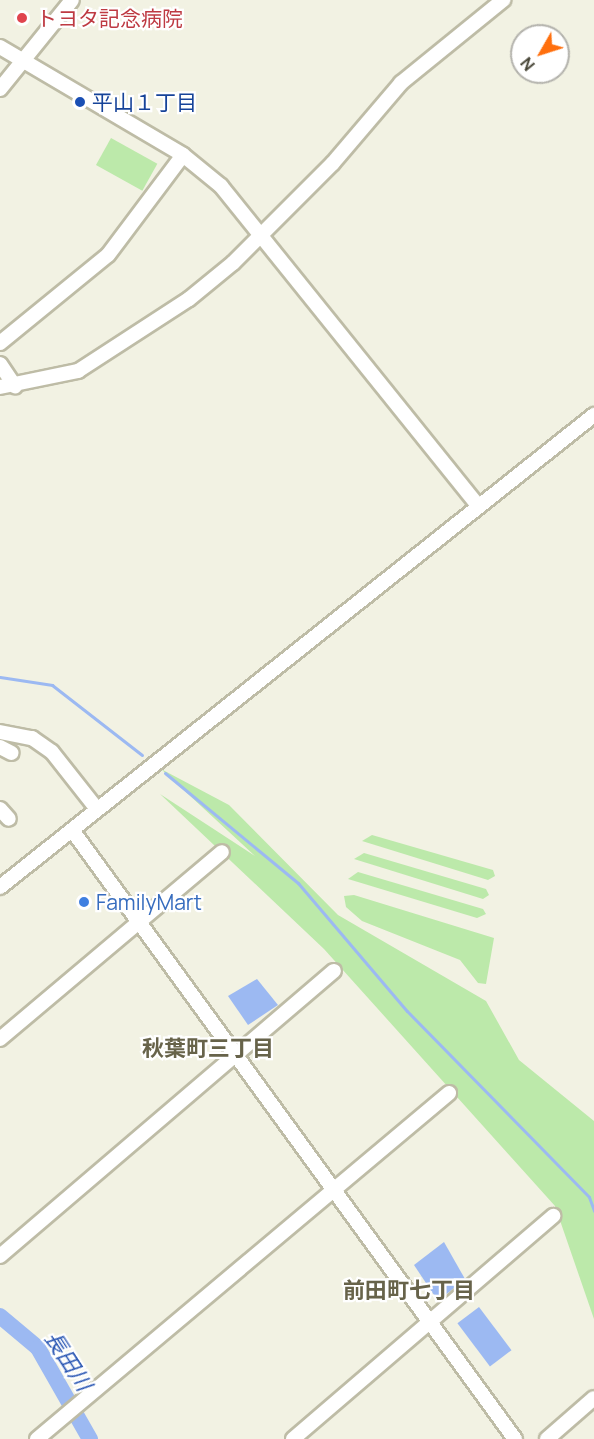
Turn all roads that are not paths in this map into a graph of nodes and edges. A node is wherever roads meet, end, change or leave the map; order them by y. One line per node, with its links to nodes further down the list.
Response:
1 (72, 0): 4 (street)
2 (498, 1): 7 (street)
3 (0, 47): 4 (street)
4 (26, 60): 5 (street); 6 (street)
5 (0, 90)
6 (183, 155): 7 (street); 8 (street)
7 (264, 233): 10 (street); 13 (street)
8 (0, 343)
9 (0, 364): 10 (street)
10 (15, 386): 11 (street)
11 (0, 387)
12 (594, 415): 13 (street)
13 (478, 506): 15 (street)
14 (0, 732): 15 (street)
15 (97, 809): 16 (street)
16 (72, 830): 18 (street); 19 (street)
17 (222, 852): 19 (street)
18 (2, 880)
19 (139, 921): 21 (street); 22 (street)
20 (334, 971): 22 (street)
21 (0, 1039)
22 (235, 1054): 24 (street); 26 (street)
23 (449, 1093): 24 (street)
24 (333, 1188): 27 (street); 29 (street)
25 (553, 1216): 27 (street)
26 (0, 1256)
27 (430, 1322): 30 (street); 31 (street)
28 (594, 1398): 32 (street)
29 (37, 1439)
30 (293, 1439)
31 (515, 1439)
32 (547, 1439)

